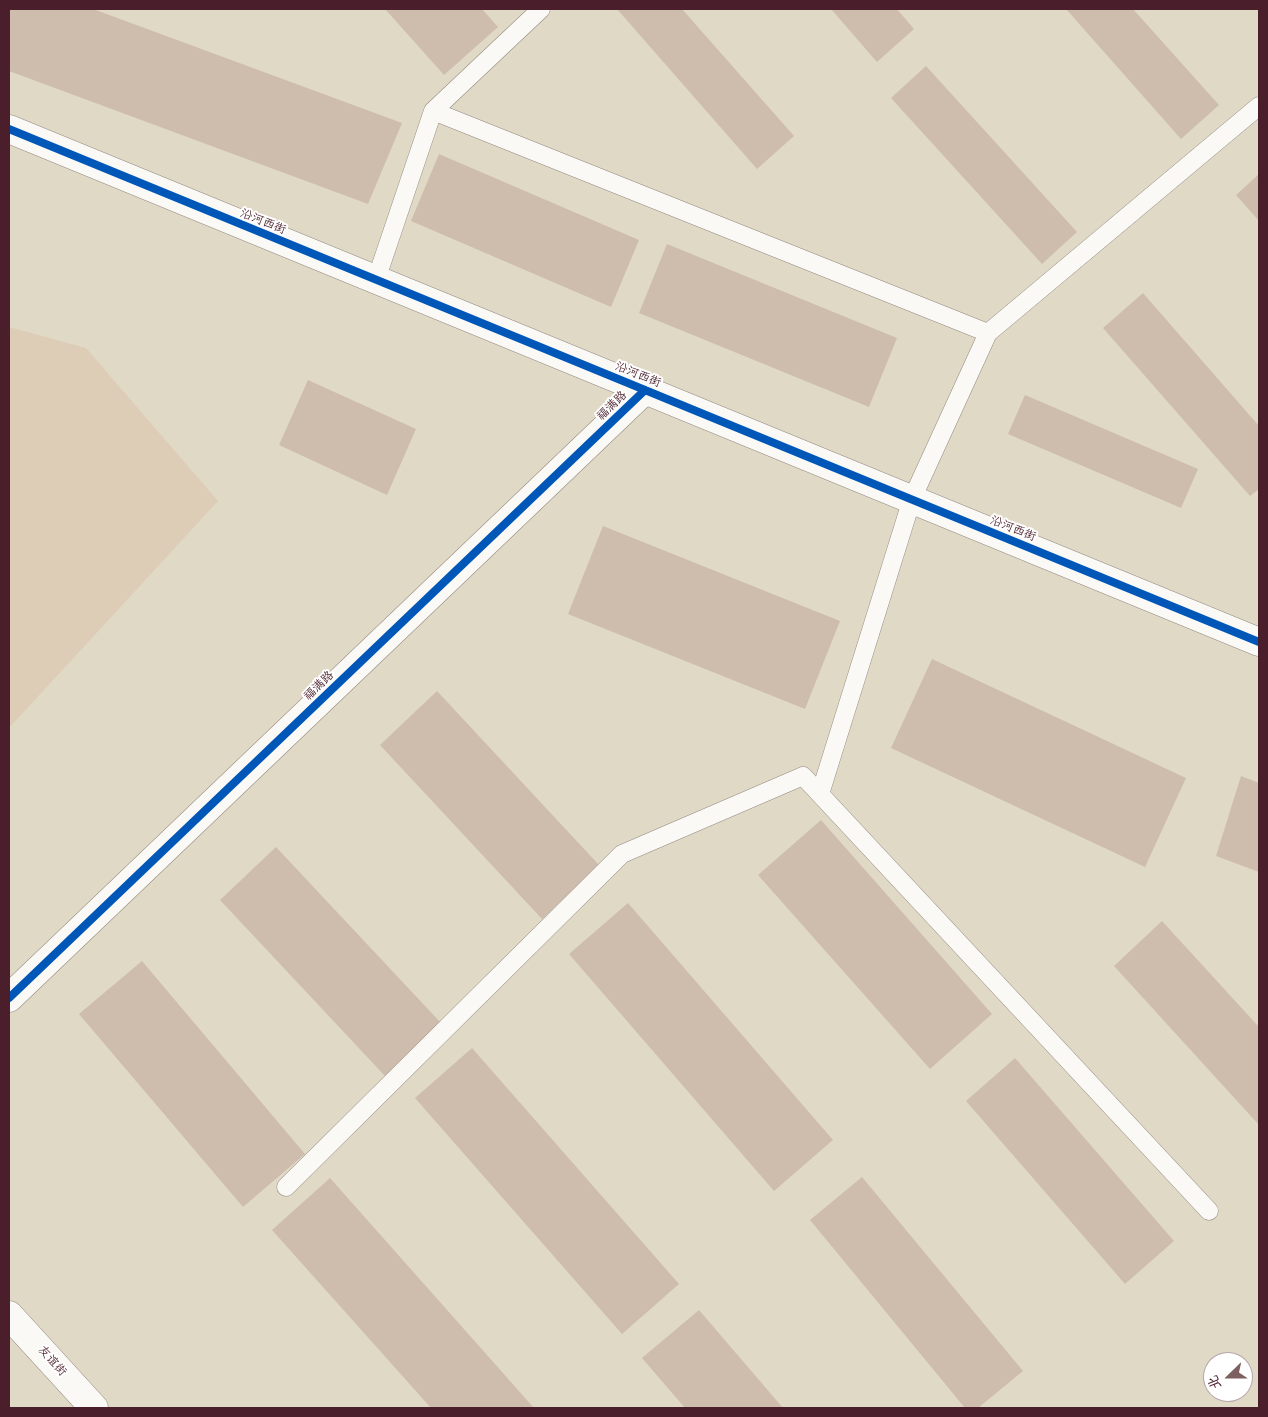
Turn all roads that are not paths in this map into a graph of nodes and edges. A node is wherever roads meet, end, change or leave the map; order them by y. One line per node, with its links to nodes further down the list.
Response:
1 (541, 9): 3 (lane)
2 (1259, 106): 6 (lane)
3 (433, 111): 5 (lane); 6 (lane)
4 (9, 129): 5 (street, 沿河西街)
5 (376, 280): 7 (street, 沿河西街)
6 (988, 333): 8 (lane)
7 (646, 390): 8 (street, 沿河西街); 11 (street, 福满路)
8 (912, 499): 9 (street, 沿河西街); 10 (lane)
9 (1259, 642)
10 (820, 794): 12 (lane); 13 (lane)
11 (9, 998)
12 (286, 1187)
13 (1209, 1211)
14 (9, 1315): 15 (street, 友谊街)
15 (94, 1408)

